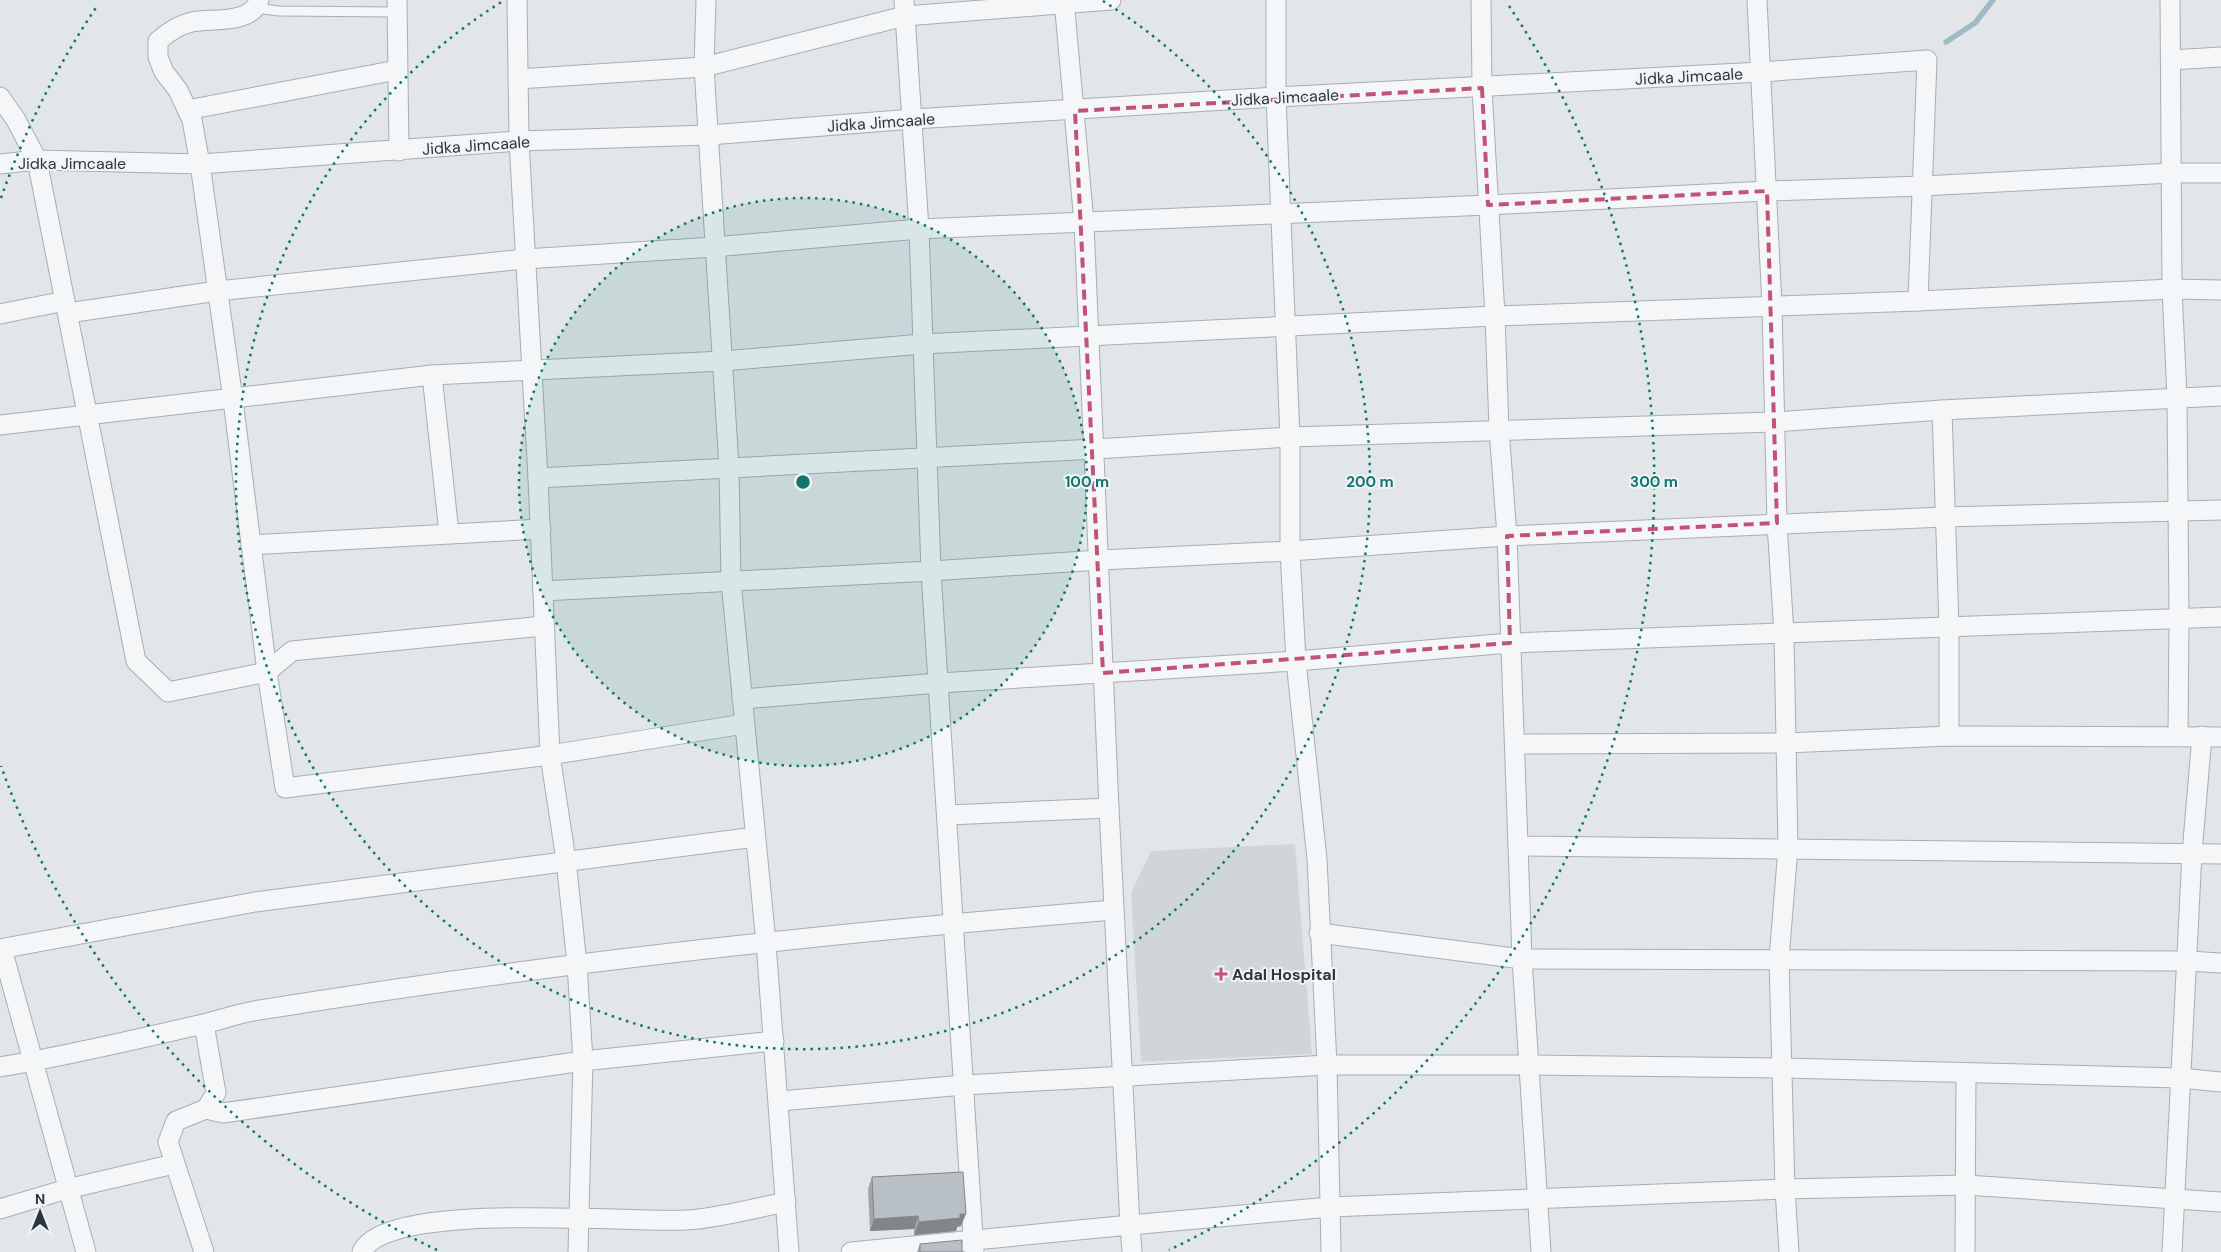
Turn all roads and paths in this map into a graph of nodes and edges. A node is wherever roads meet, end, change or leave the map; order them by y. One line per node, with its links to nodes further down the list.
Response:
1 (517, 0): 17 (street)
2 (706, 0): 14 (street)
3 (1111, 0): 8 (street)
4 (1276, 0): 20 (street)
5 (1481, 0): 18 (street)
6 (1757, 0): 16 (street)
7 (2170, 0): 13 (street)
8 (1064, 2): 11 (street); 22 (street)
9 (257, 4): 10 (lane); 21 (street)
10 (397, 6): 15 (street)
11 (904, 8): 14 (street); 23 (street)
12 (2221, 57): 13 (street)
13 (2171, 60): 30 (street)
14 (704, 67): 17 (street); 24 (street)
15 (397, 70): 21 (street); 26 (street)
16 (1761, 72): 18 (street, Jidka Jimcaale); 32 (street, Jidka Jimcaale); 33 (street)
17 (518, 79): 25 (street)
18 (1482, 88): 20 (street, Jidka Jimcaale); 34 (street)
19 (0, 97): 27 (street)
20 (1276, 97): 22 (street, Jidka Jimcaale); 35 (street)
21 (187, 110): 29 (street)
22 (1075, 111): 23 (street, Jidka Jimcaale); 36 (street)
23 (913, 119): 24 (street, Jidka Jimcaale); 37 (street)
24 (709, 135): 25 (street, Jidka Jimcaale); 38 (street)
25 (519, 141): 26 (street, Jidka Jimcaale); 39 (street)
26 (400, 151): 29 (street, Jidka Jimcaale)
27 (37, 160): 28 (street, Jidka Jimcaale); 29 (street, Jidka Jimcaale); 45 (street)
28 (0, 164)
29 (200, 164): 42 (street)
30 (2172, 173): 31 (street); 32 (street); 40 (street)
31 (2221, 173)
32 (1922, 186): 33 (street); 43 (street)
33 (1767, 191): 34 (street); 44 (street)
34 (1488, 205): 35 (street); 47 (street)
35 (1282, 213): 36 (street); 48 (street)
36 (1084, 223): 37 (street); 49 (street)
37 (919, 229): 38 (street); 50 (street)
38 (714, 247): 39 (street); 51 (street)
39 (525, 259): 42 (street); 52 (street)
40 (2172, 290): 41 (street); 43 (street); 55 (street)
41 (2221, 290)
42 (216, 291): 45 (street); 56 (street)
43 (1918, 301): 44 (street)
44 (1772, 306): 47 (street); 59 (street)
45 (67, 307): 46 (street); 58 (street)
46 (0, 314)
47 (1495, 316): 48 (street); 61 (street)
48 (1285, 326): 49 (street); 62 (street)
49 (1089, 335): 50 (street); 63 (street)
50 (922, 344): 51 (street); 64 (street)
51 (723, 361): 52 (street); 65 (street)
52 (530, 369): 53 (street); 66 (street)
53 (432, 375): 56 (street); 72 (street)
54 (2221, 396): 55 (street)
55 (2177, 397): 57 (street); 67 (street)
56 (233, 400): 58 (street); 74 (street)
57 (1942, 410): 59 (street); 69 (street)
58 (86, 415): 60 (street); 87 (street)
59 (1774, 422): 61 (street); 70 (street)
60 (0, 425)
61 (1499, 429): 62 (street); 73 (street)
62 (1290, 437): 63 (street); 75 (street)
63 (1095, 449): 64 (street); 76 (street)
64 (928, 456): 65 (street); 77 (street)
65 (729, 467): 66 (street); 78 (street)
66 (538, 478): 71 (street)
67 (2177, 510): 68 (street); 69 (street); 80 (street)
68 (2221, 510)
69 (1944, 517): 70 (street); 83 (street)
70 (1777, 524): 73 (street); 84 (street)
71 (541, 529): 72 (street); 79 (street)
72 (449, 532): 74 (street)
73 (1507, 536): 75 (street); 85 (street)
74 (251, 545): 87 (street)
75 (1290, 551): 76 (street); 86 (street)
76 (1100, 560): 77 (street); 88 (street)
77 (931, 572): 78 (street); 89 (street)
78 (731, 581): 79 (street); 90 (street)
79 (544, 591): 82 (street)
80 (2179, 617): 81 (street); 83 (street); 93 (street)
81 (2221, 617)
82 (544, 626): 87 (street); 98 (street)
83 (1949, 627): 84 (street); 92 (street)
84 (1784, 634): 85 (street); 96 (street)
85 (1510, 643): 86 (street); 97 (street)
86 (1296, 661): 88 (street); 109 (street)
87 (267, 672): 98 (street)
88 (1103, 673): 89 (street); 99 (street)
89 (939, 683): 90 (street); 100 (street)
90 (742, 698): 91 (street)
91 (744, 724): 98 (street); 101 (street)
92 (1949, 736): 93 (street); 96 (street)
93 (2178, 736): 94 (street)
94 (2202, 736): 95 (street); 104 (street)
95 (2221, 737)
96 (1786, 743): 97 (street); 103 (street)
97 (1516, 744): 102 (street)
98 (550, 755): 106 (street)
99 (1109, 808): 100 (street); 107 (street)
100 (947, 815): 108 (street)
101 (755, 837): 106 (street); 110 (street)
102 (1518, 846): 103 (street); 112 (street)
103 (1788, 848): 104 (street); 113 (street)
104 (2192, 852): 105 (street); 114 (street)
105 (2221, 854)
106 (566, 860): 111 (street); 116 (street)
107 (1114, 910): 108 (street); 126 (street)
108 (954, 923): 110 (street); 129 (street)
109 (1319, 932): 112 (street); 121 (street)
110 (766, 943): 116 (street); 118 (street)
111 (1, 949): 120 (street)
112 (1522, 959): 113 (street); 122 (street)
113 (1779, 959): 114 (street); 124 (street)
114 (2188, 961): 115 (street); 127 (street)
115 (2221, 963)
116 (577, 964): 117 (street); 119 (street)
117 (204, 1024): 120 (street); 131 (street)
118 (774, 1041): 119 (street); 130 (street)
119 (583, 1060): 131 (street); 142 (street)
120 (32, 1062): 123 (street); 135 (street)
121 (1327, 1065): 122 (street); 126 (street); 140 (street)
122 (1528, 1065): 124 (street); 136 (street)
123 (0, 1067)
124 (1784, 1068): 125 (street); 134 (street)
125 (1966, 1073): 127 (street); 133 (street)
126 (1123, 1076): 129 (street); 143 (street)
127 (2180, 1078): 128 (street); 137 (street)
128 (2221, 1082)
129 (964, 1085): 130 (street); 144 (street)
130 (780, 1101): 138 (street)
131 (206, 1109): 132 (street)
132 (174, 1164): 135 (street); 146 (street)
133 (1966, 1185): 134 (street); 137 (street); 155 (street)
134 (1785, 1188): 136 (street); 154 (street)
135 (67, 1189): 141 (street); 145 (street)
136 (1538, 1198): 140 (street); 153 (street)
137 (2175, 1199): 139 (street); 156 (street)
138 (786, 1202): 142 (street); 149 (street)
139 (2221, 1202)
140 (1330, 1207): 143 (street); 152 (street)
141 (0, 1209)
142 (579, 1218): 147 (street); 148 (street)
143 (1130, 1225): 144 (street); 151 (street)
144 (974, 1246): 150 (street)
145 (86, 1252)
146 (204, 1252)
147 (362, 1252)
148 (578, 1252)
149 (789, 1252)
150 (851, 1252)
151 (1132, 1252)
152 (1331, 1252)
153 (1541, 1252)
154 (1789, 1252)
155 (1965, 1252)
156 (2172, 1252)

